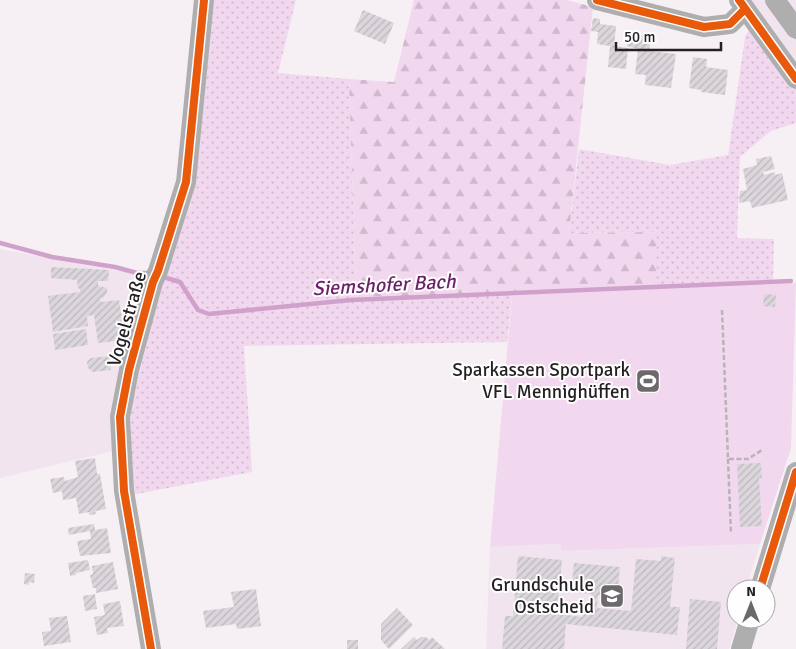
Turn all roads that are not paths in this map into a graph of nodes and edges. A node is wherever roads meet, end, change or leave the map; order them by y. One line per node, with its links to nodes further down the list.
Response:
1 (204, 0): 10 (street, Vogelstraße)
2 (597, 0): 4 (street)
3 (775, 0): 5 (street)
4 (741, 5): 6 (street)
5 (796, 29)
6 (796, 80)
7 (796, 472): 8 (street)
8 (763, 579)
9 (747, 629): 11 (street)
10 (152, 649)
11 (741, 649)

